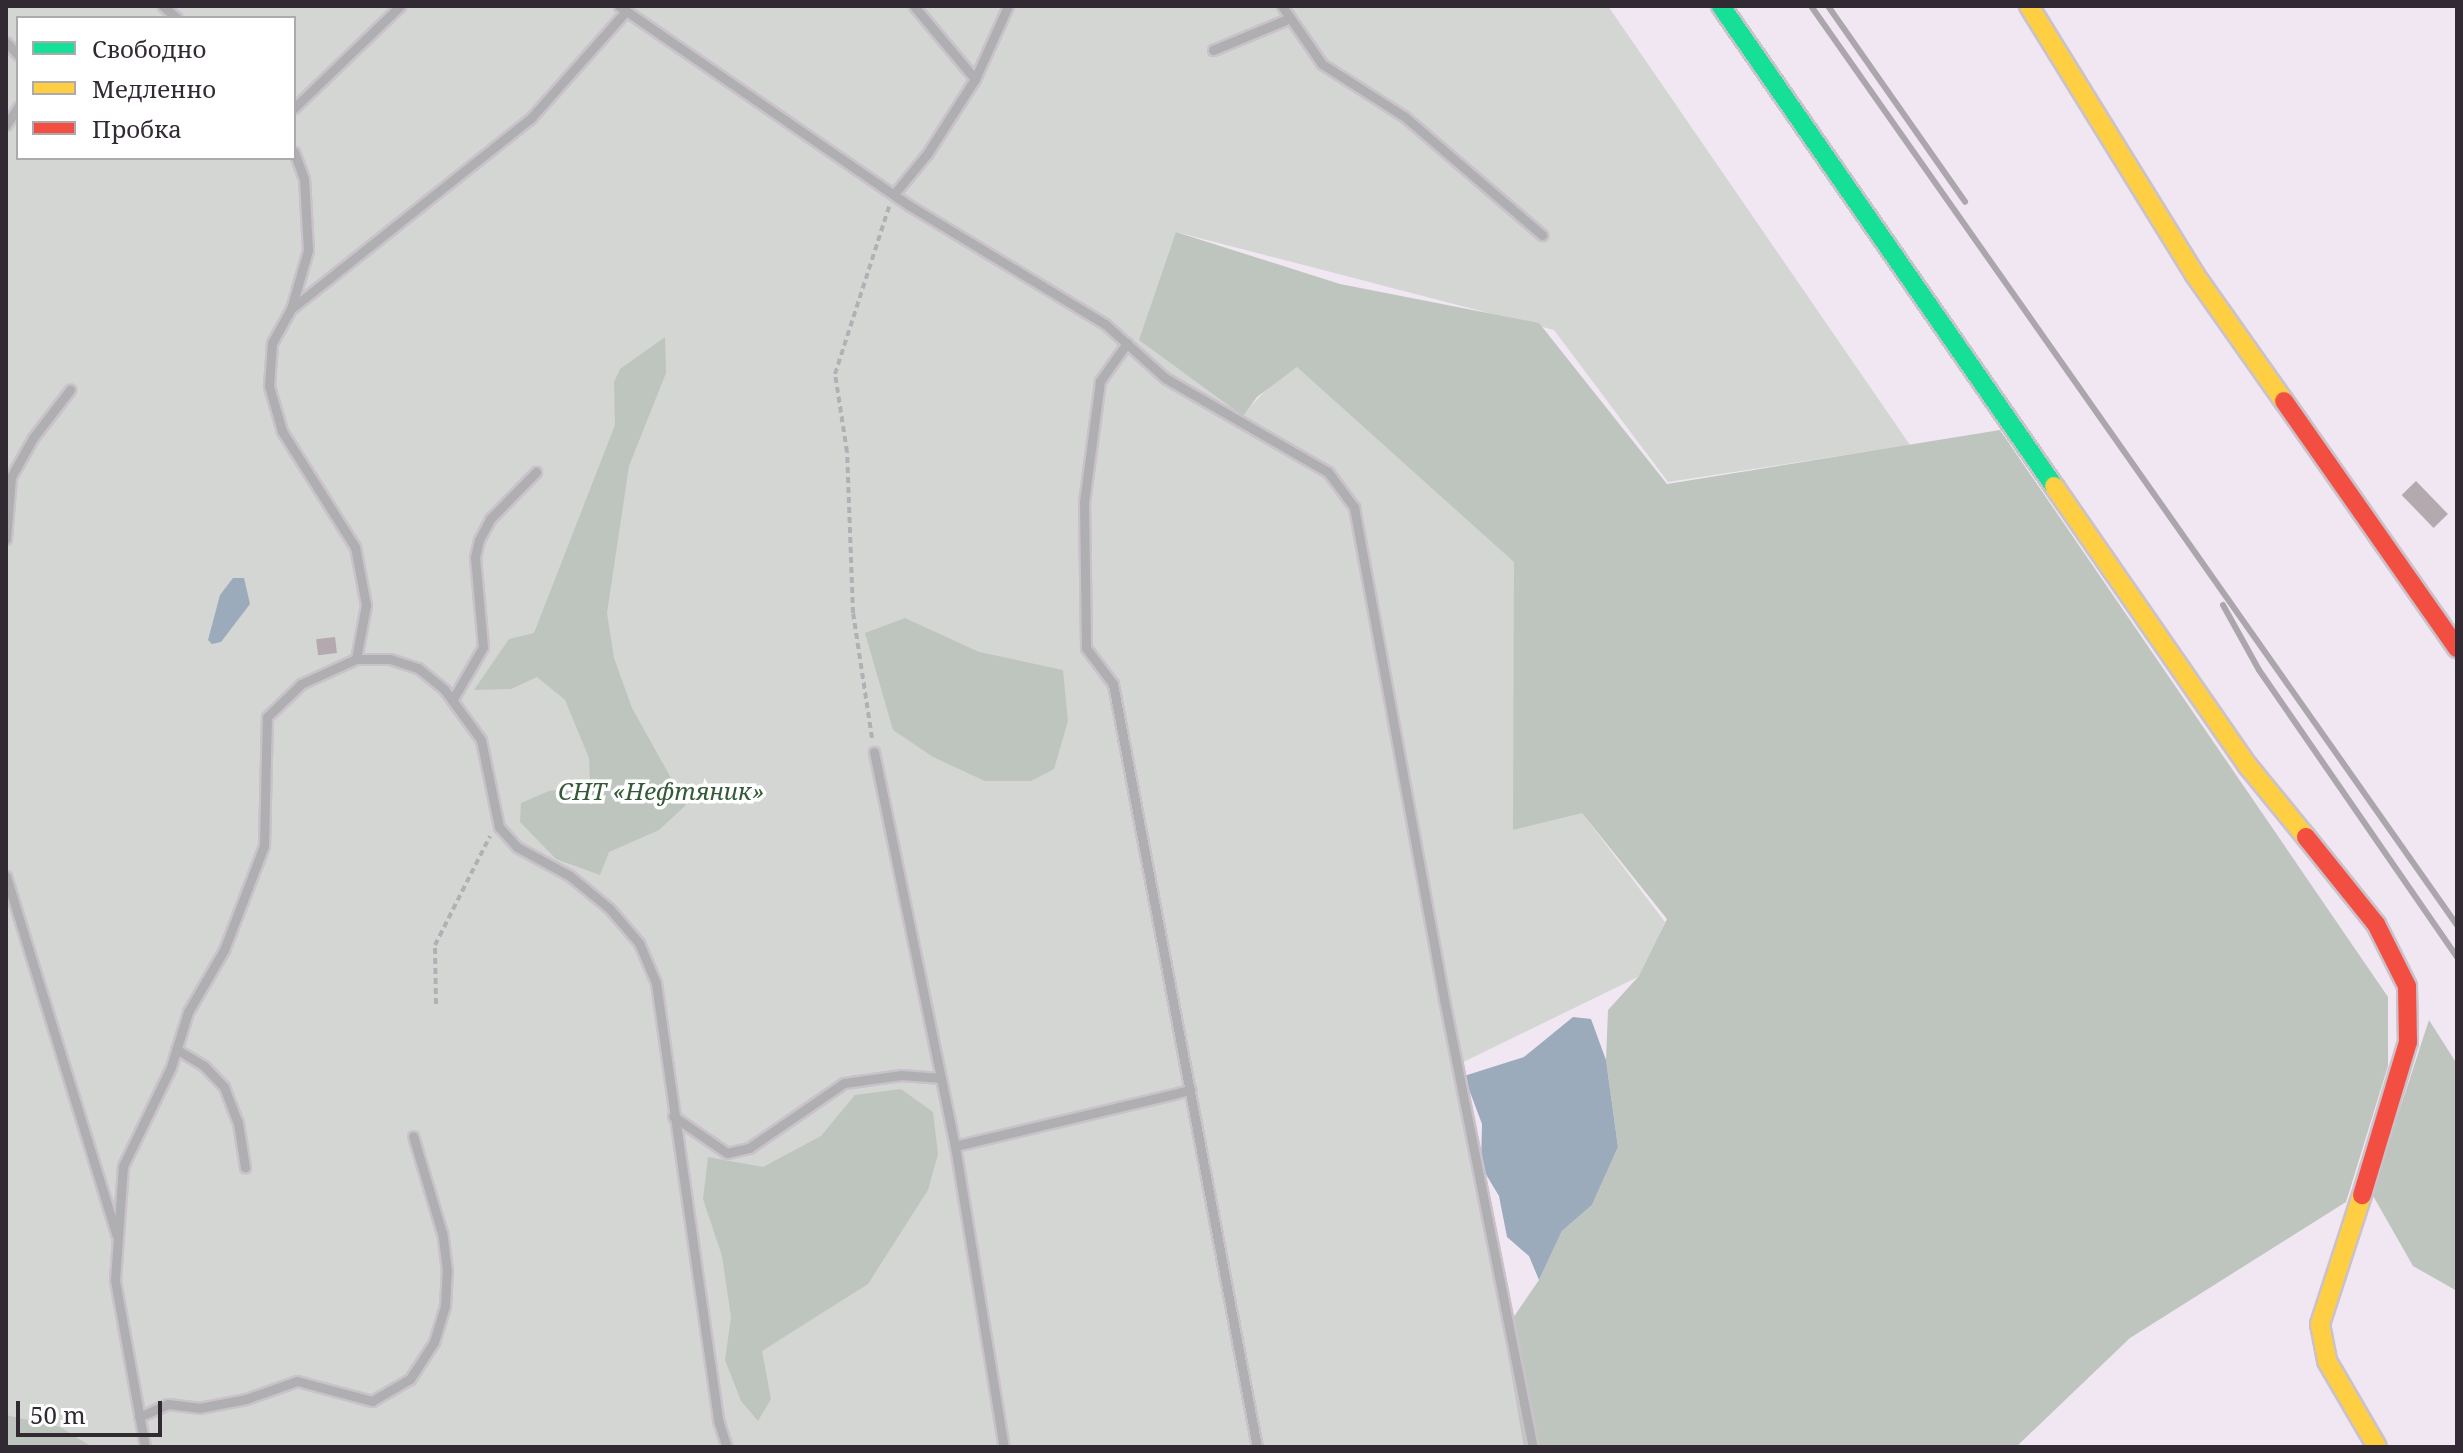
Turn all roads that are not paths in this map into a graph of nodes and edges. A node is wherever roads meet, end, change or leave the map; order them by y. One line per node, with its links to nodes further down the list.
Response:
1 (400, 6): 11 (lane)
2 (914, 6): 10 (lane)
3 (1008, 6): 10 (lane)
4 (1282, 6): 8 (lane)
5 (1721, 6): 39 (street)
6 (2029, 6): 20 (street)
7 (622, 9): 13 (lane); 15 (lane)
8 (1288, 19): 9 (lane); 14 (lane)
9 (1213, 50)
10 (975, 79): 13 (lane)
11 (296, 106)
12 (296, 157): 15 (lane)
13 (894, 194): 16 (lane)
14 (1542, 235)
15 (291, 309): 21 (lane)
16 (1127, 343): 27 (lane); 38 (lane)
17 (70, 390): 19 (lane)
18 (536, 472): 22 (lane)
19 (6, 539)
20 (2457, 648)
21 (356, 659): 22 (lane); 25 (lane)
22 (453, 699): 28 (lane)
23 (874, 752): 26 (lane)
24 (6, 876): 32 (lane)
25 (176, 1049): 31 (lane); 32 (lane)
26 (941, 1078): 28 (lane); 30 (lane)
27 (1190, 1090): 30 (lane); 37 (lane)
28 (673, 1116): 35 (lane)
29 (413, 1136): 33 (lane)
30 (955, 1146): 36 (lane)
31 (245, 1167)
32 (118, 1241): 33 (lane)
33 (139, 1417): 34 (lane)
34 (145, 1447)
35 (727, 1447)
36 (1004, 1447)
37 (1257, 1447)
38 (1533, 1447)
39 (2377, 1447)

